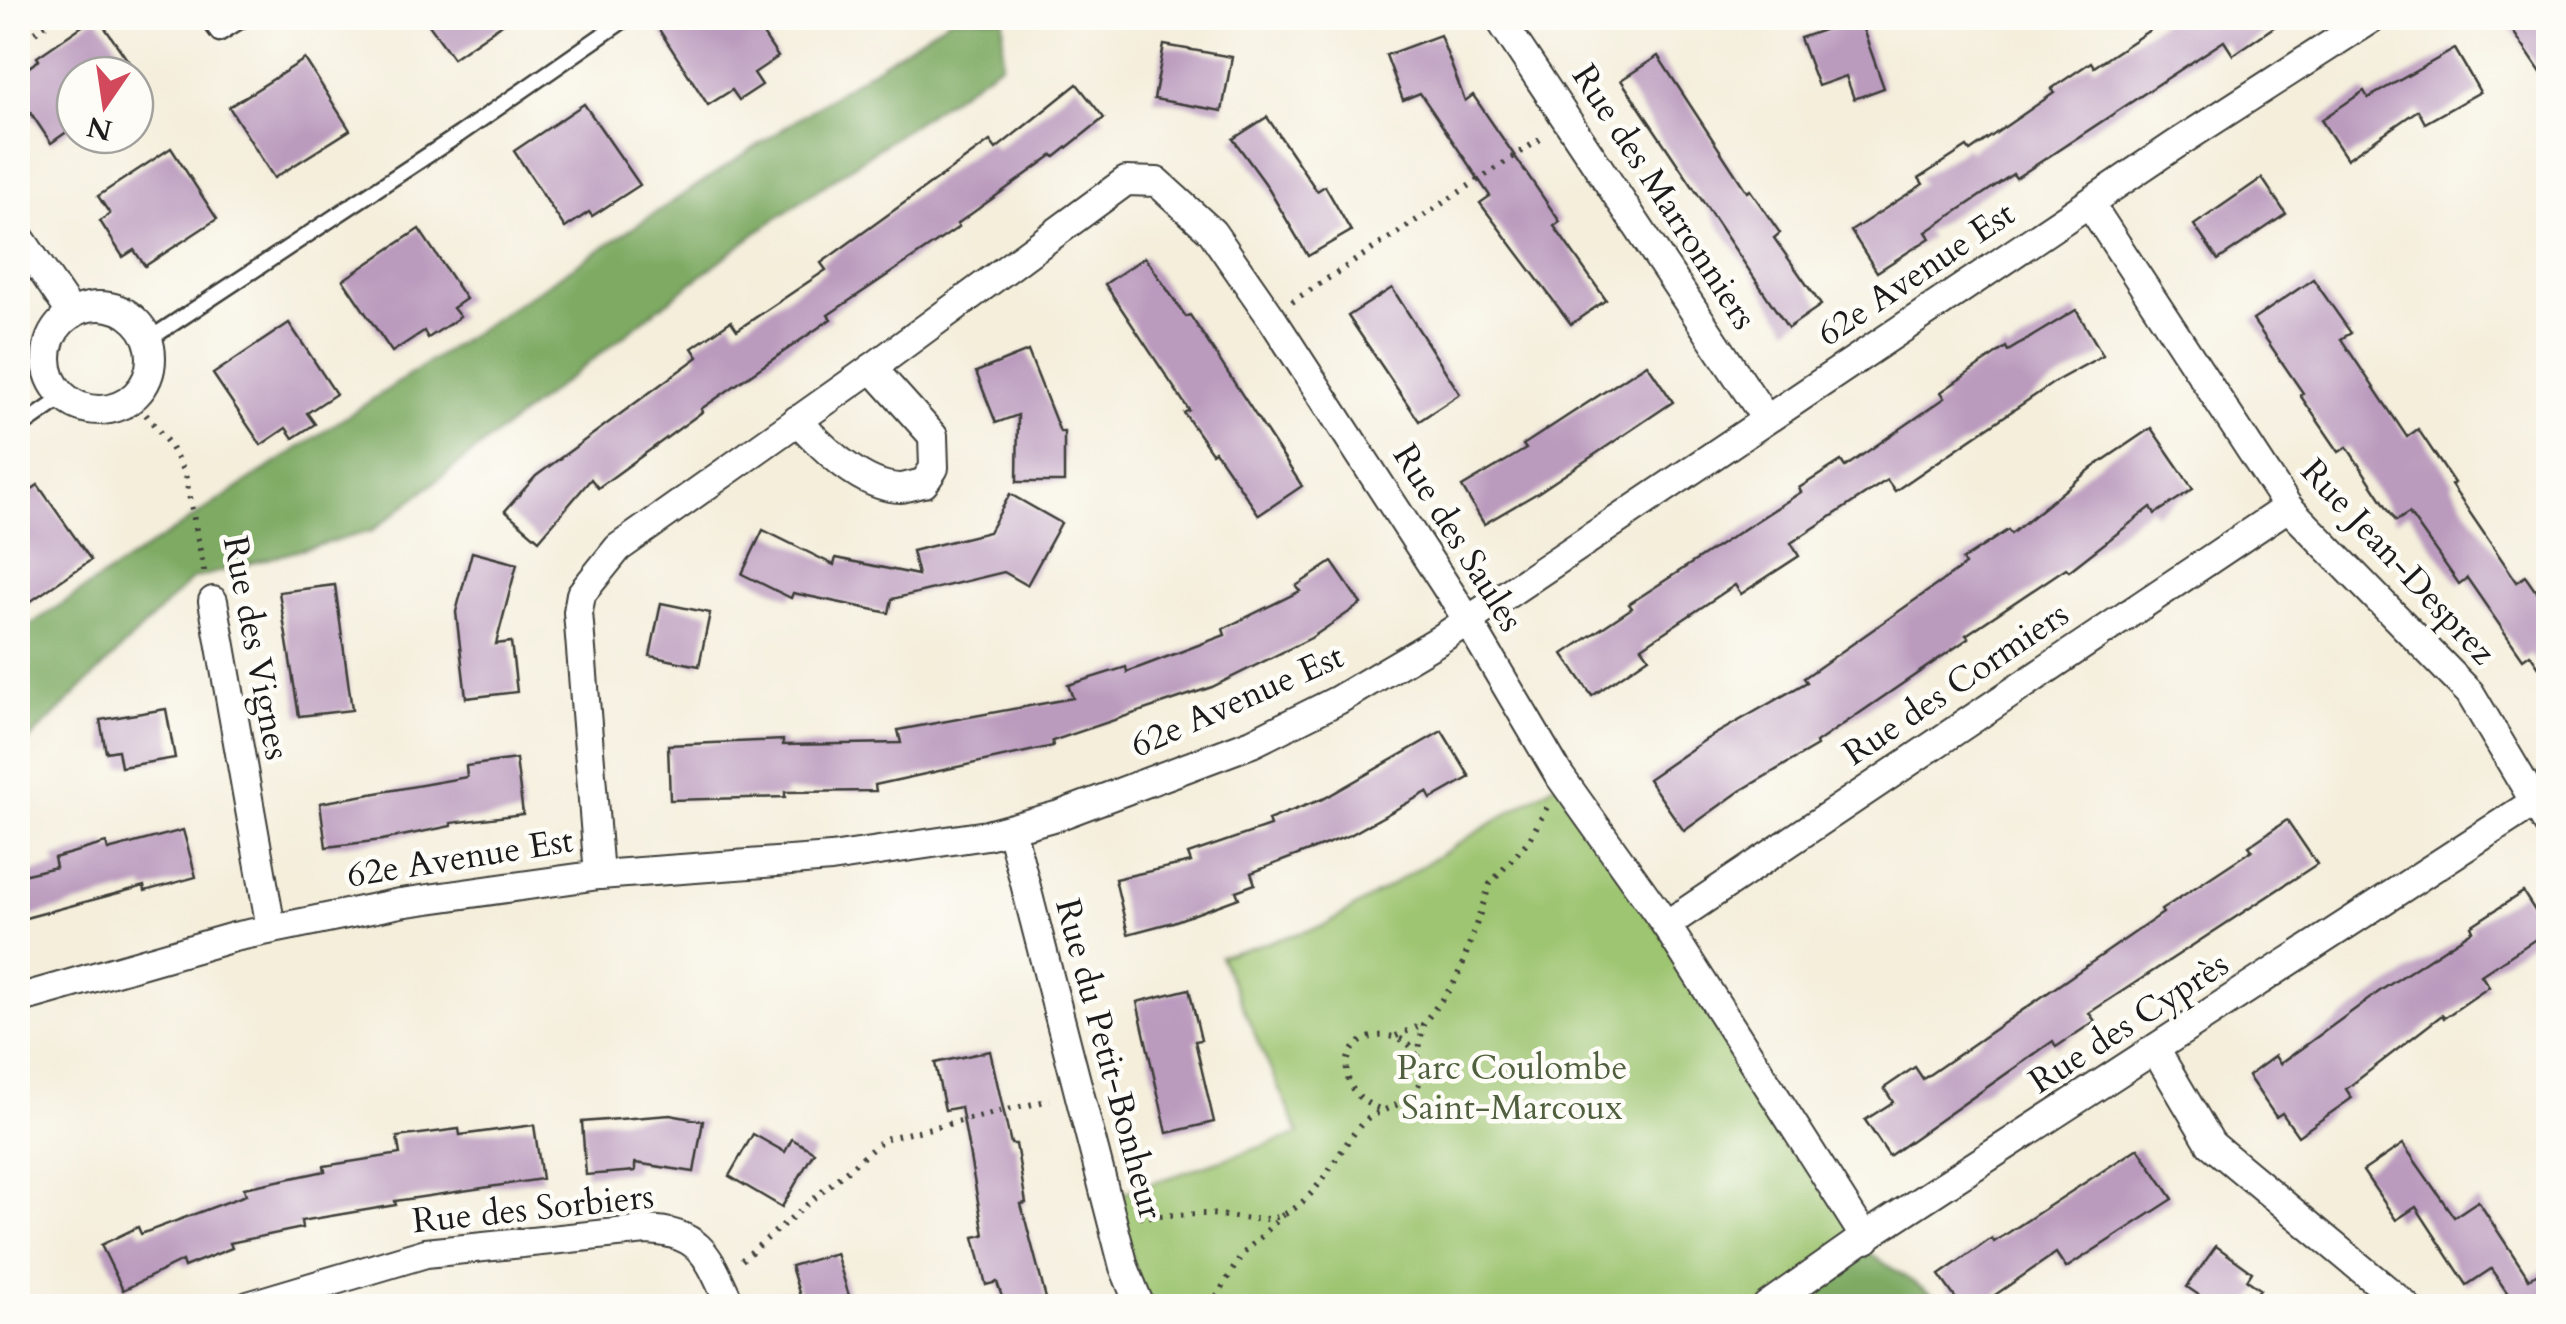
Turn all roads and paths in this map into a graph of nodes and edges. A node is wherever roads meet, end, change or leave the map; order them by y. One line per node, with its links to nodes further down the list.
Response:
1 (56, 18): 7 (path)
2 (207, 18): 3 (lane)
3 (245, 18)
4 (627, 18): 13 (lane)
5 (1499, 18): 17 (street, Rue des Marronniers)
6 (2372, 18): 9 (street, 62e Avenue Est)
7 (18, 44)
8 (1550, 132): 11 (path)
9 (2090, 204): 17 (street, 62e Avenue Est); 20 (street, Rue Jean-Desprez)
10 (18, 236): 12 (street)
11 (1291, 303)
12 (72, 314): 13 (street); 15 (street)
13 (148, 340): 16 (street)
14 (872, 368): 18 (street, Rue des Saules); 18 (street); 22 (street, Rue des Saules)
15 (64, 397): 16 (street); 19 (lane)
16 (132, 398): 21 (path, Rue des Vignes)
17 (1766, 419): 22 (street, 62e Avenue Est)
18 (797, 420): 26 (street, Rue des Saules)
19 (18, 429)
20 (2288, 506): 24 (street, Rue Jean-Desprez); 27 (street, Rue des Cormiers)
21 (212, 601): 28 (street, Rue des Vignes)
22 (1467, 619): 23 (street, Rue des Saules); 25 (street, 62e Avenue Est)
23 (1559, 776): 27 (street, Rue des Saules); 30 (path)
24 (2541, 814): 32 (street, Rue des Cyprès)
25 (1011, 829): 26 (street, 62e Avenue Est); 39 (street, Rue du Petit-Bonheur)
26 (599, 874): 28 (street, 62e Avenue Est)
27 (1666, 924): 40 (street, Rue des Saules)
28 (271, 928): 29 (street, 62e Avenue Est)
29 (18, 1000)
30 (1422, 1024): 31 (path); 33 (path)
31 (1394, 1037): 33 (path); 35 (path)
32 (2156, 1050): 40 (street, Rue des Cyprès); 47 (street)
33 (1418, 1058): 36 (path)
34 (1052, 1100): 41 (path)
35 (1362, 1102): 36 (path); 37 (path)
36 (1382, 1110): 37 (path)
37 (1360, 1125): 38 (path)
38 (1284, 1214): 39 (path); 45 (path)
39 (1113, 1218): 44 (street, Rue du Petit-Bonheur)
40 (1866, 1239): 46 (street, Rue des Cyprès)
41 (738, 1264)
42 (248, 1306): 43 (street, Rue des Sorbiers)
43 (730, 1306)
44 (1140, 1306)
45 (1211, 1306)
46 (1767, 1306)
47 (2406, 1306)

